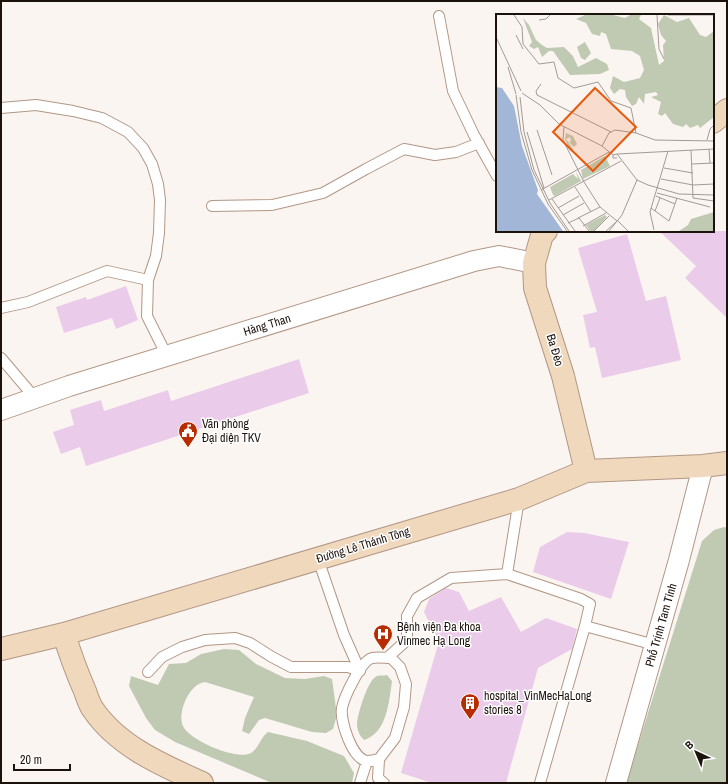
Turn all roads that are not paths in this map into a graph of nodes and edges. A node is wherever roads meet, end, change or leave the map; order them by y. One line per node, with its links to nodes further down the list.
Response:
1 (439, 16): 5 (lane)
2 (1, 108): 10 (lane)
3 (727, 110): 4 (street)
4 (714, 121)
5 (479, 144): 6 (lane); 7 (lane)
6 (496, 174)
7 (212, 206)
8 (542, 232): 9 (street, Ba Đèo)
9 (534, 263): 12 (street, Hàng Than); 18 (street, Ba Đèo)
10 (148, 280): 11 (lane); 12 (lane)
11 (1, 308)
12 (167, 356): 14 (street, Hàng Than)
13 (1, 358): 14 (lane)
14 (35, 398): 15 (street, Hàng Than)
15 (1, 410)
16 (727, 463): 17 (street, Đường Lê Thánh Tông)
17 (703, 466): 18 (street, Đường Lê Thánh Tông); 24 (street, Phố Trịnh Tam Tỉnh)
18 (586, 471): 19 (street, Đường Lê Thánh Tông)
19 (519, 499): 20 (street, Đường Lê Thánh Tông); 21 (lane)
20 (318, 559): 23 (street, Đường Lê Thánh Tông); 27 (lane)
21 (507, 574): 22 (lane); 26 (lane)
22 (585, 626): 24 (lane); 34 (lane)
23 (64, 634): 25 (street, Đường Lê Thánh Tông); 31 (street)
24 (655, 645): 35 (street, Phố Trịnh Tam Tỉnh)
25 (1, 649)
26 (387, 658): 27 (lane); 29 (lane)
27 (360, 671): 28 (lane); 30 (lane)
28 (148, 672)
29 (379, 759): 30 (lane); 33 (lane)
30 (367, 761): 32 (lane)
31 (202, 783)
32 (360, 783)
33 (384, 783)
34 (540, 783)
35 (616, 783)

